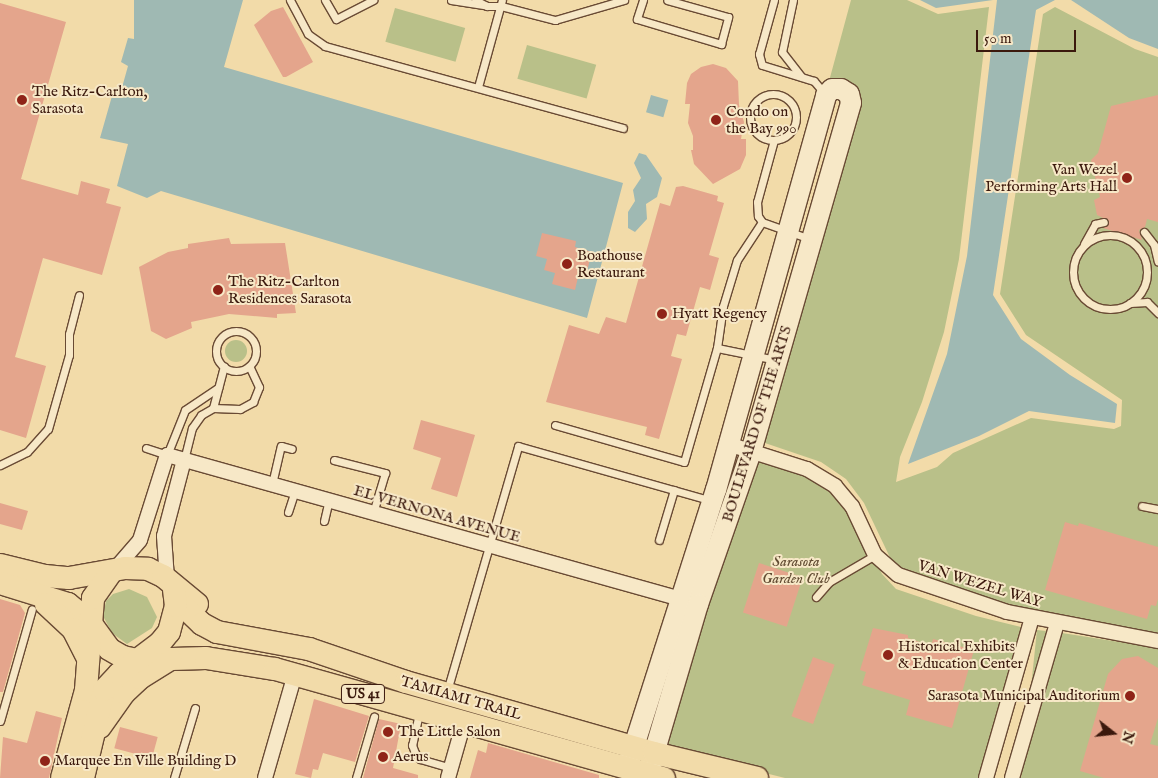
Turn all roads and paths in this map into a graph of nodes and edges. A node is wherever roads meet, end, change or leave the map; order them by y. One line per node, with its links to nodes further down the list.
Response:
1 (290, 0): 14 (lane)
2 (325, 0): 3 (lane)
3 (373, 0)
4 (451, 0): 12 (lane)
5 (475, 0): 12 (lane)
6 (624, 0): 11 (lane)
7 (643, 0): 8 (lane)
8 (667, 0)
9 (774, 0): 13 (lane)
10 (793, 0): 13 (lane)
11 (501, 3): 12 (lane); 14 (lane)
12 (487, 6)
13 (801, 76): 15 (lane)
14 (478, 87): 16 (lane)
15 (826, 95): 20 (street, BOULEVARD OF THE ARTS); 22 (street, BOULEVARD OF THE ARTS)
16 (622, 128)
17 (774, 140): 17 (lane); 18 (lane)
18 (762, 222): 20 (lane); 29 (lane)
19 (1104, 222): 23 (lane)
20 (790, 232): 22 (lane); 30 (street, BOULEVARD OF THE ARTS)
21 (1144, 232): 25 (lane)
22 (812, 239): 31 (street, BOULEVARD OF THE ARTS)
23 (1080, 250): 24 (lane); 27 (lane)
24 (1143, 254): 25 (lane); 27 (lane)
25 (1158, 263)
26 (79, 295): 44 (lane)
27 (1130, 303): 28 (lane)
28 (1158, 313)
29 (717, 348): 30 (lane); 36 (lane)
30 (754, 357): 31 (lane); 37 (street, BOULEVARD OF THE ARTS)
31 (778, 360): 40 (street, BOULEVARD OF THE ARTS)
32 (224, 366): 33 (lane); 33 (lane); 34 (lane)
33 (249, 366): 35 (lane)
34 (218, 388): 35 (lane); 41 (lane)
35 (213, 408): 42 (lane)
36 (555, 425)
37 (728, 444): 40 (street, VAN WEZEL WAY); 49 (street, BOULEVARD OF THE ARTS)
38 (146, 448): 41 (lane)
39 (292, 449): 45 (lane)
40 (750, 452): 49 (street, BOULEVARD OF THE ARTS); 57 (street, VAN WEZEL WAY)
41 (167, 455): 42 (street, EL VERNONA AVENUE); 59 (street)
42 (184, 460): 45 (street, EL VERNONA AVENUE); 60 (street)
43 (334, 460): 53 (lane)
44 (0, 465)
45 (272, 484): 47 (street, EL VERNONA AVENUE)
46 (674, 490): 49 (lane); 55 (lane); 56 (lane)
47 (294, 491): 48 (street, EL VERNONA AVENUE); 52 (lane)
48 (330, 500): 53 (street, EL VERNONA AVENUE); 54 (lane)
49 (722, 505): 64 (street, BOULEVARD OF THE ARTS)
50 (1142, 506): 51 (lane)
51 (1158, 509)
52 (288, 512)
53 (374, 513): 56 (street, EL VERNONA AVENUE)
54 (324, 521)
55 (659, 540)
56 (489, 545): 64 (street, EL VERNONA AVENUE); 75 (lane)
57 (875, 555): 62 (lane); 66 (street, VAN WEZEL WAY)
58 (0, 565): 59 (main road)
59 (112, 571): 60 (main road); 67 (main road)
60 (167, 578): 63 (main road, US 41); 70 (main road)
61 (10, 586): 67 (main road, US 41); 73 (main road)
62 (816, 597)
63 (176, 599): 70 (main road, TAMIAMI TRAIL / US 41); 72 (main road)
64 (690, 602): 82 (street, BOULEVARD OF THE ARTS)
65 (32, 609): 79 (lane)
66 (1032, 618): 68 (street, VAN WEZEL WAY); 90 (street)
67 (89, 621): 72 (main road, US 41); 73 (main road)
68 (1057, 623): 69 (street, VAN WEZEL WAY); 91 (street)
69 (1158, 641)
70 (309, 649): 75 (main road, TAMIAMI TRAIL / US 41)
71 (172, 658): 72 (main road, TAMIAMI TRAIL / US 41); 74 (main road, TAMIAMI TRAIL / US 41); 81 (main road)
72 (137, 660): 81 (main road)
73 (89, 663): 84 (main road)
74 (295, 674): 77 (main road, TAMIAMI TRAIL / US 41); 87 (street)
75 (447, 694): 82 (main road, TAMIAMI TRAIL / US 41)
76 (195, 708): 86 (lane)
77 (420, 710): 80 (main road, TAMIAMI TRAIL / US 41); 83 (lane)
78 (374, 717): 88 (lane)
79 (0, 722)
80 (464, 722): 82 (main road, TAMIAMI TRAIL / US 41); 83 (street)
81 (88, 752): 85 (main road)
82 (642, 768): 89 (main road, TAMIAMI TRAIL / US 41)
83 (450, 773)
84 (62, 778)
85 (83, 778)
86 (174, 778)
87 (265, 778)
88 (356, 778)
89 (757, 778)
90 (986, 778)
91 (1012, 778)

